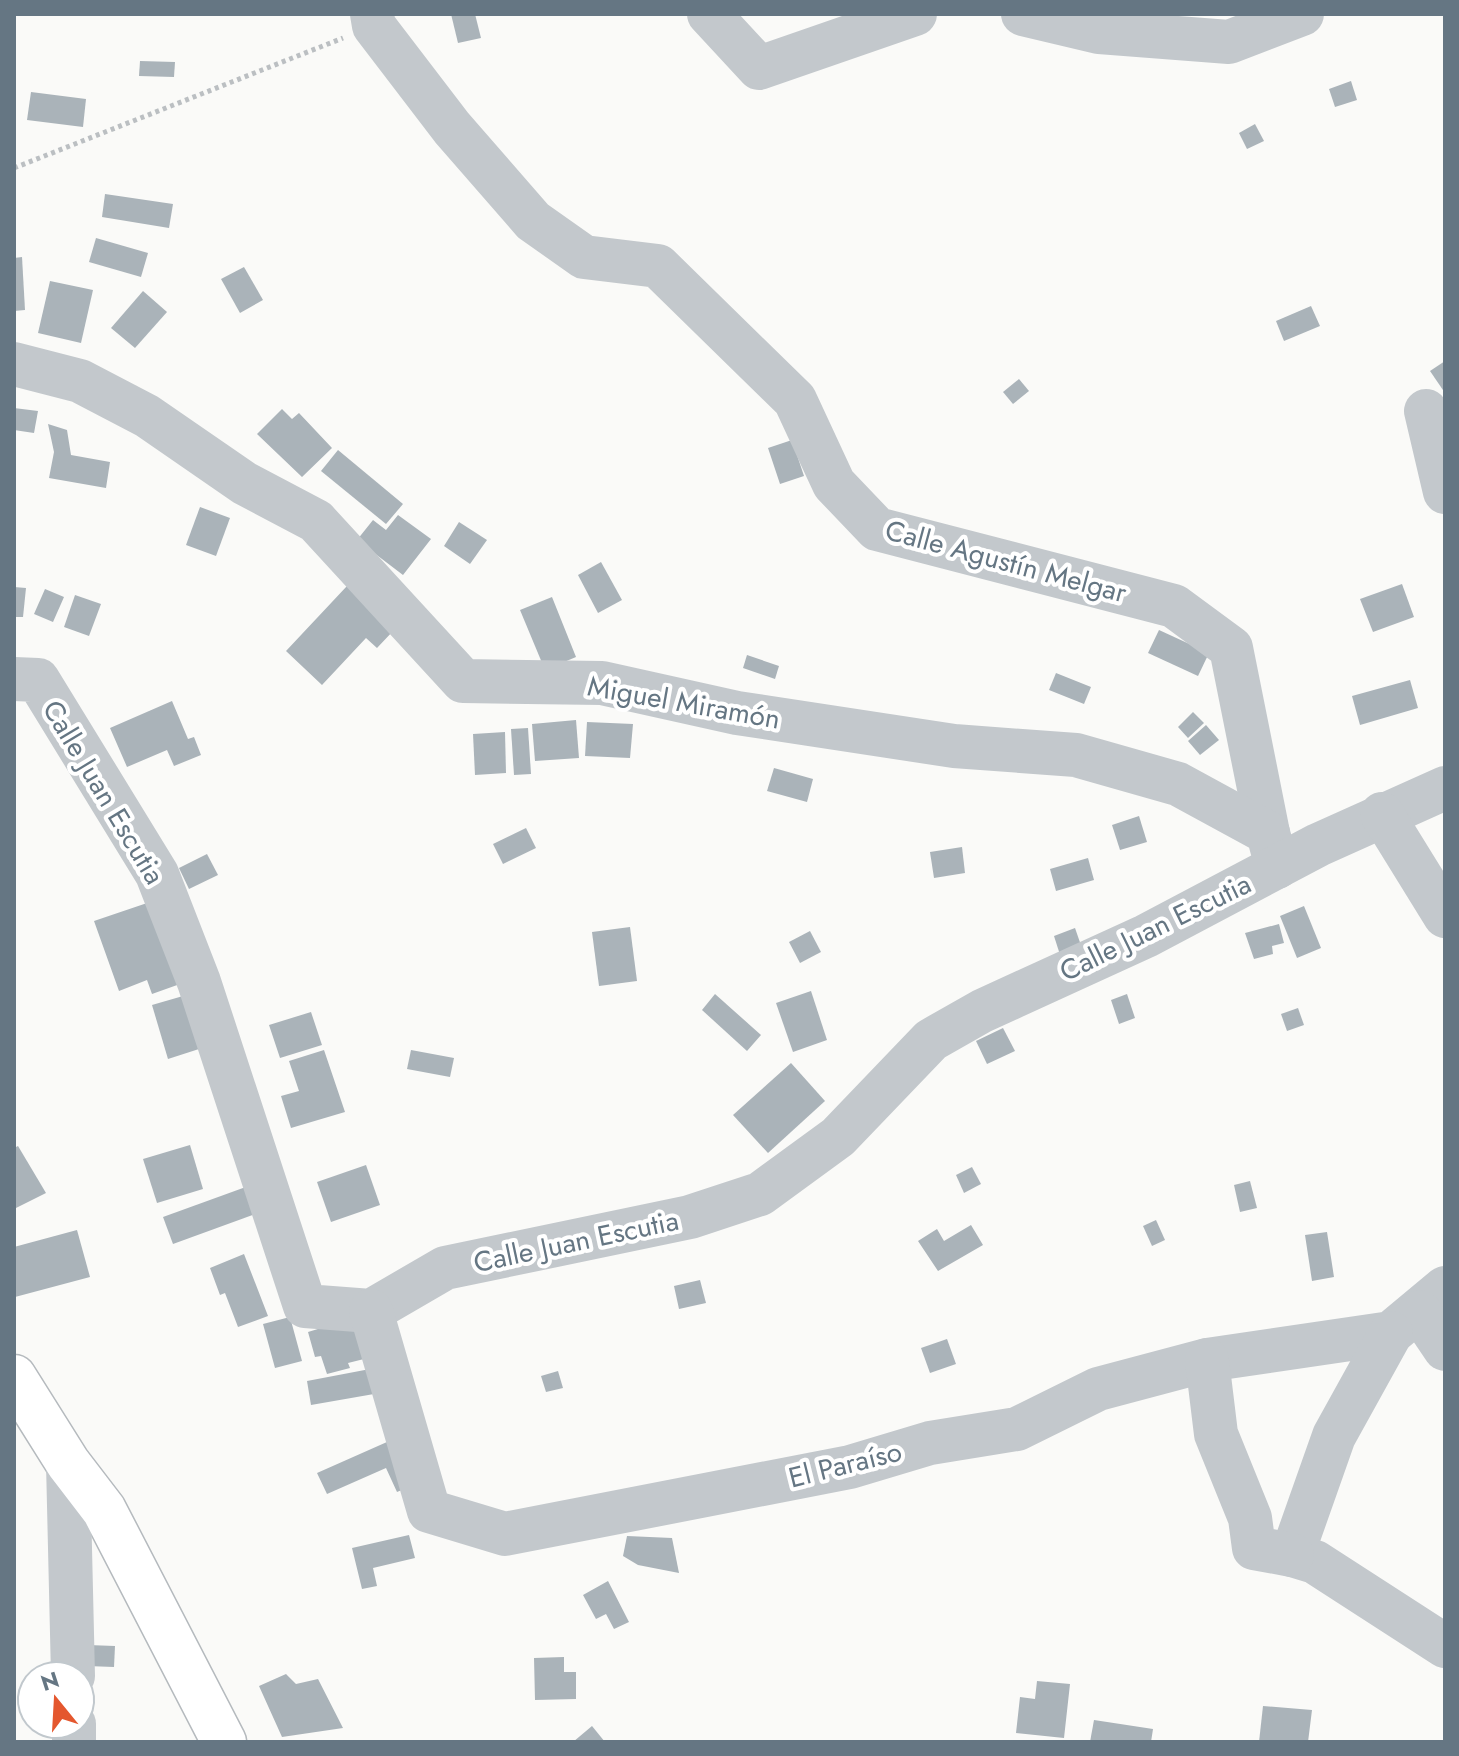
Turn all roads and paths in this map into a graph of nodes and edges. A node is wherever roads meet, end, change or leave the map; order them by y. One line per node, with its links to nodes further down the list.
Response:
1 (709, 14): 2 (street)
2 (915, 14)
3 (1023, 14): 4 (street)
4 (1302, 14)
5 (373, 20): 6 (path); 13 (street, Calle Agustín Melgar)
6 (14, 168)
7 (14, 364): 13 (street, Miguel Miramón)
8 (1426, 411): 9 (street)
9 (1445, 492)
10 (14, 679): 15 (street, Calle Juan Escutia)
11 (1445, 788): 12 (street, Calle Juan Escutia)
12 (1382, 814): 13 (street, Calle Juan Escutia); 14 (street)
13 (1272, 850): 15 (street, Calle Juan Escutia)
14 (1445, 916)
15 (371, 1311): 18 (street, El Paraíso)
16 (1419, 1311): 17 (street); 18 (street, El Paraíso); 21 (street)
17 (1445, 1349)
18 (1207, 1360): 21 (street)
19 (14, 1377): 20 (main road)
20 (68, 1463): 23 (street); 24 (main road)
21 (1292, 1555): 22 (street)
22 (1445, 1646)
23 (73, 1660)
24 (224, 1742)

